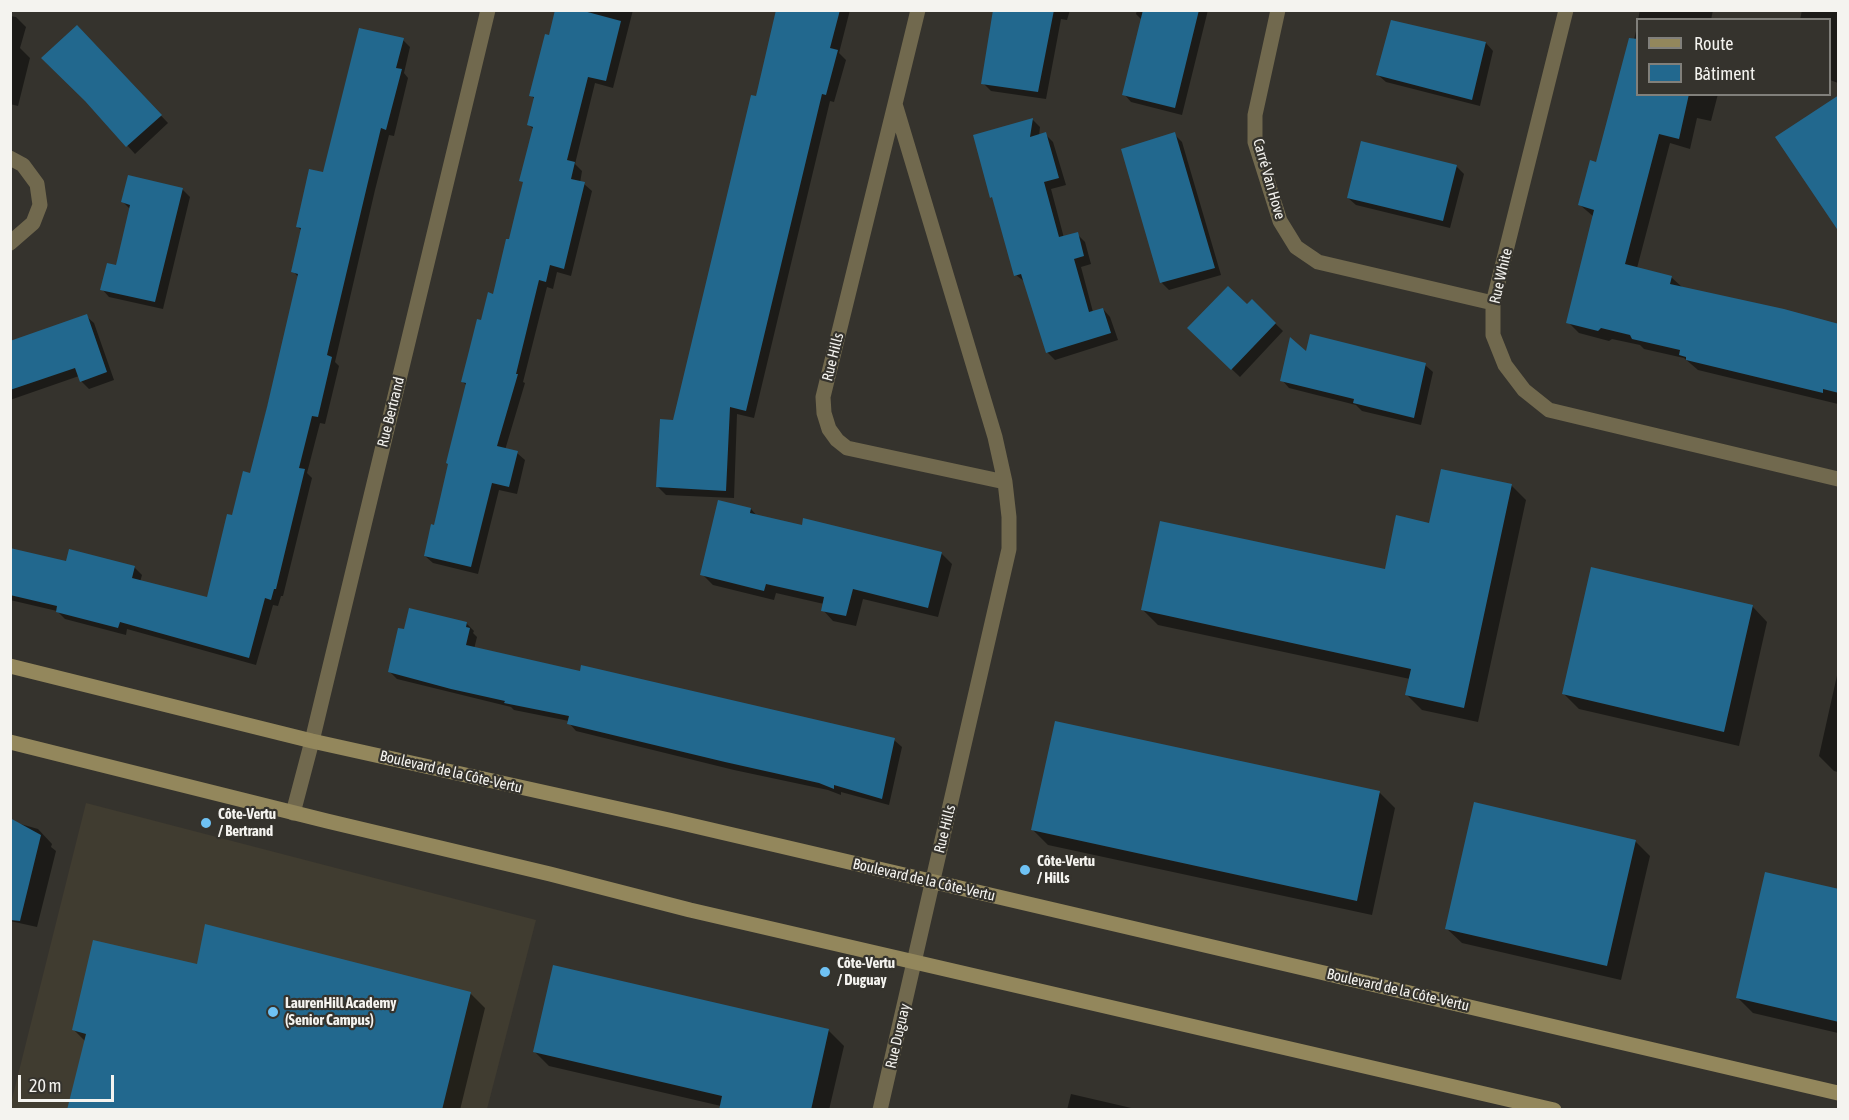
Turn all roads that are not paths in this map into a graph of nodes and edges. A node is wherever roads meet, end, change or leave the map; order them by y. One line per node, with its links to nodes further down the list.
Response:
1 (488, 10): 12 (street, Rue Bertrand)
2 (918, 10): 5 (street, Rue Hills)
3 (1278, 10): 8 (street, Carré Van Hove)
4 (1566, 10): 8 (street, Rue White)
5 (895, 104): 10 (street, Rue Hills); 10 (street, Rue Hills)
6 (10, 158): 7 (street)
7 (10, 243)
8 (1493, 303): 9 (street, Rue White)
9 (1839, 479)
10 (1005, 482): 15 (street, Rue Hills)
11 (10, 666): 12 (main road, Boulevard de la Côte-Vertu)
12 (312, 741): 14 (street, Rue Bertrand); 15 (main road, Boulevard de la Côte-Vertu)
13 (10, 742): 14 (main road)
14 (293, 813): 16 (main road)
15 (932, 882): 16 (street, Rue Hills); 17 (main road, Boulevard de la Côte-Vertu)
16 (915, 963): 18 (street, Rue Duguay); 19 (main road)
17 (1839, 1093)
18 (880, 1110)
19 (1554, 1110)

